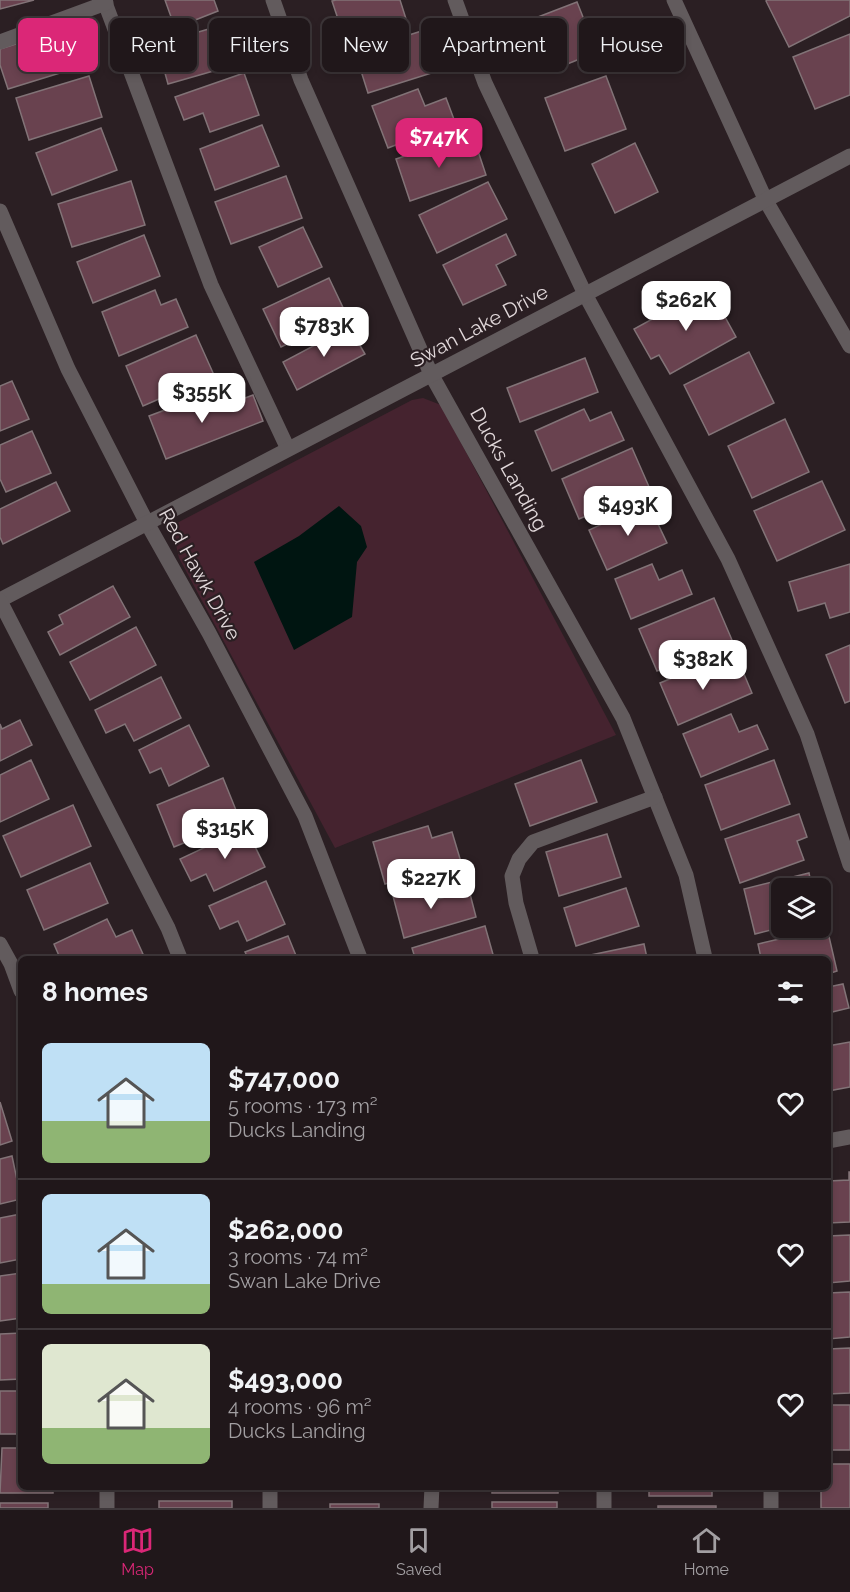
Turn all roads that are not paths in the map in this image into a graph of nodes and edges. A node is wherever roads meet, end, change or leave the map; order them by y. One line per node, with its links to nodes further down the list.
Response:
1 (273, 0): 11 (street, Ducks Landing)
2 (455, 0): 9 (street)
3 (674, 0): 7 (street)
4 (105, 2): 5 (street); 12 (street)
5 (0, 42)
6 (850, 156): 7 (street, Swan Lake Drive)
7 (766, 201): 9 (street, Swan Lake Drive); 10 (street)
8 (0, 211): 13 (street, Red Hawk Drive)
9 (585, 294): 11 (street, Swan Lake Drive); 16 (street)
10 (850, 346)
11 (432, 374): 12 (street, Swan Lake Drive); 15 (street, Ducks Landing)
12 (288, 449): 13 (street, Swan Lake Drive)
13 (147, 523): 14 (street, Swan Lake Drive); 19 (street, Red Hawk Drive)
14 (0, 600): 18 (street)
15 (655, 797): 20 (street); 21 (street, Ducks Landing)
16 (850, 865)
17 (0, 944): 22 (street)
18 (179, 956)
19 (359, 956)
20 (531, 956)
21 (705, 956)
22 (18, 983)
23 (850, 1137): 24 (street)
24 (831, 1140)
25 (107, 1490): 30 (street)
26 (270, 1490): 31 (street)
27 (432, 1490): 32 (street)
28 (604, 1490): 33 (street)
29 (771, 1490): 34 (street)
30 (107, 1508)
31 (270, 1508)
32 (431, 1508)
33 (604, 1508)
34 (771, 1508)

